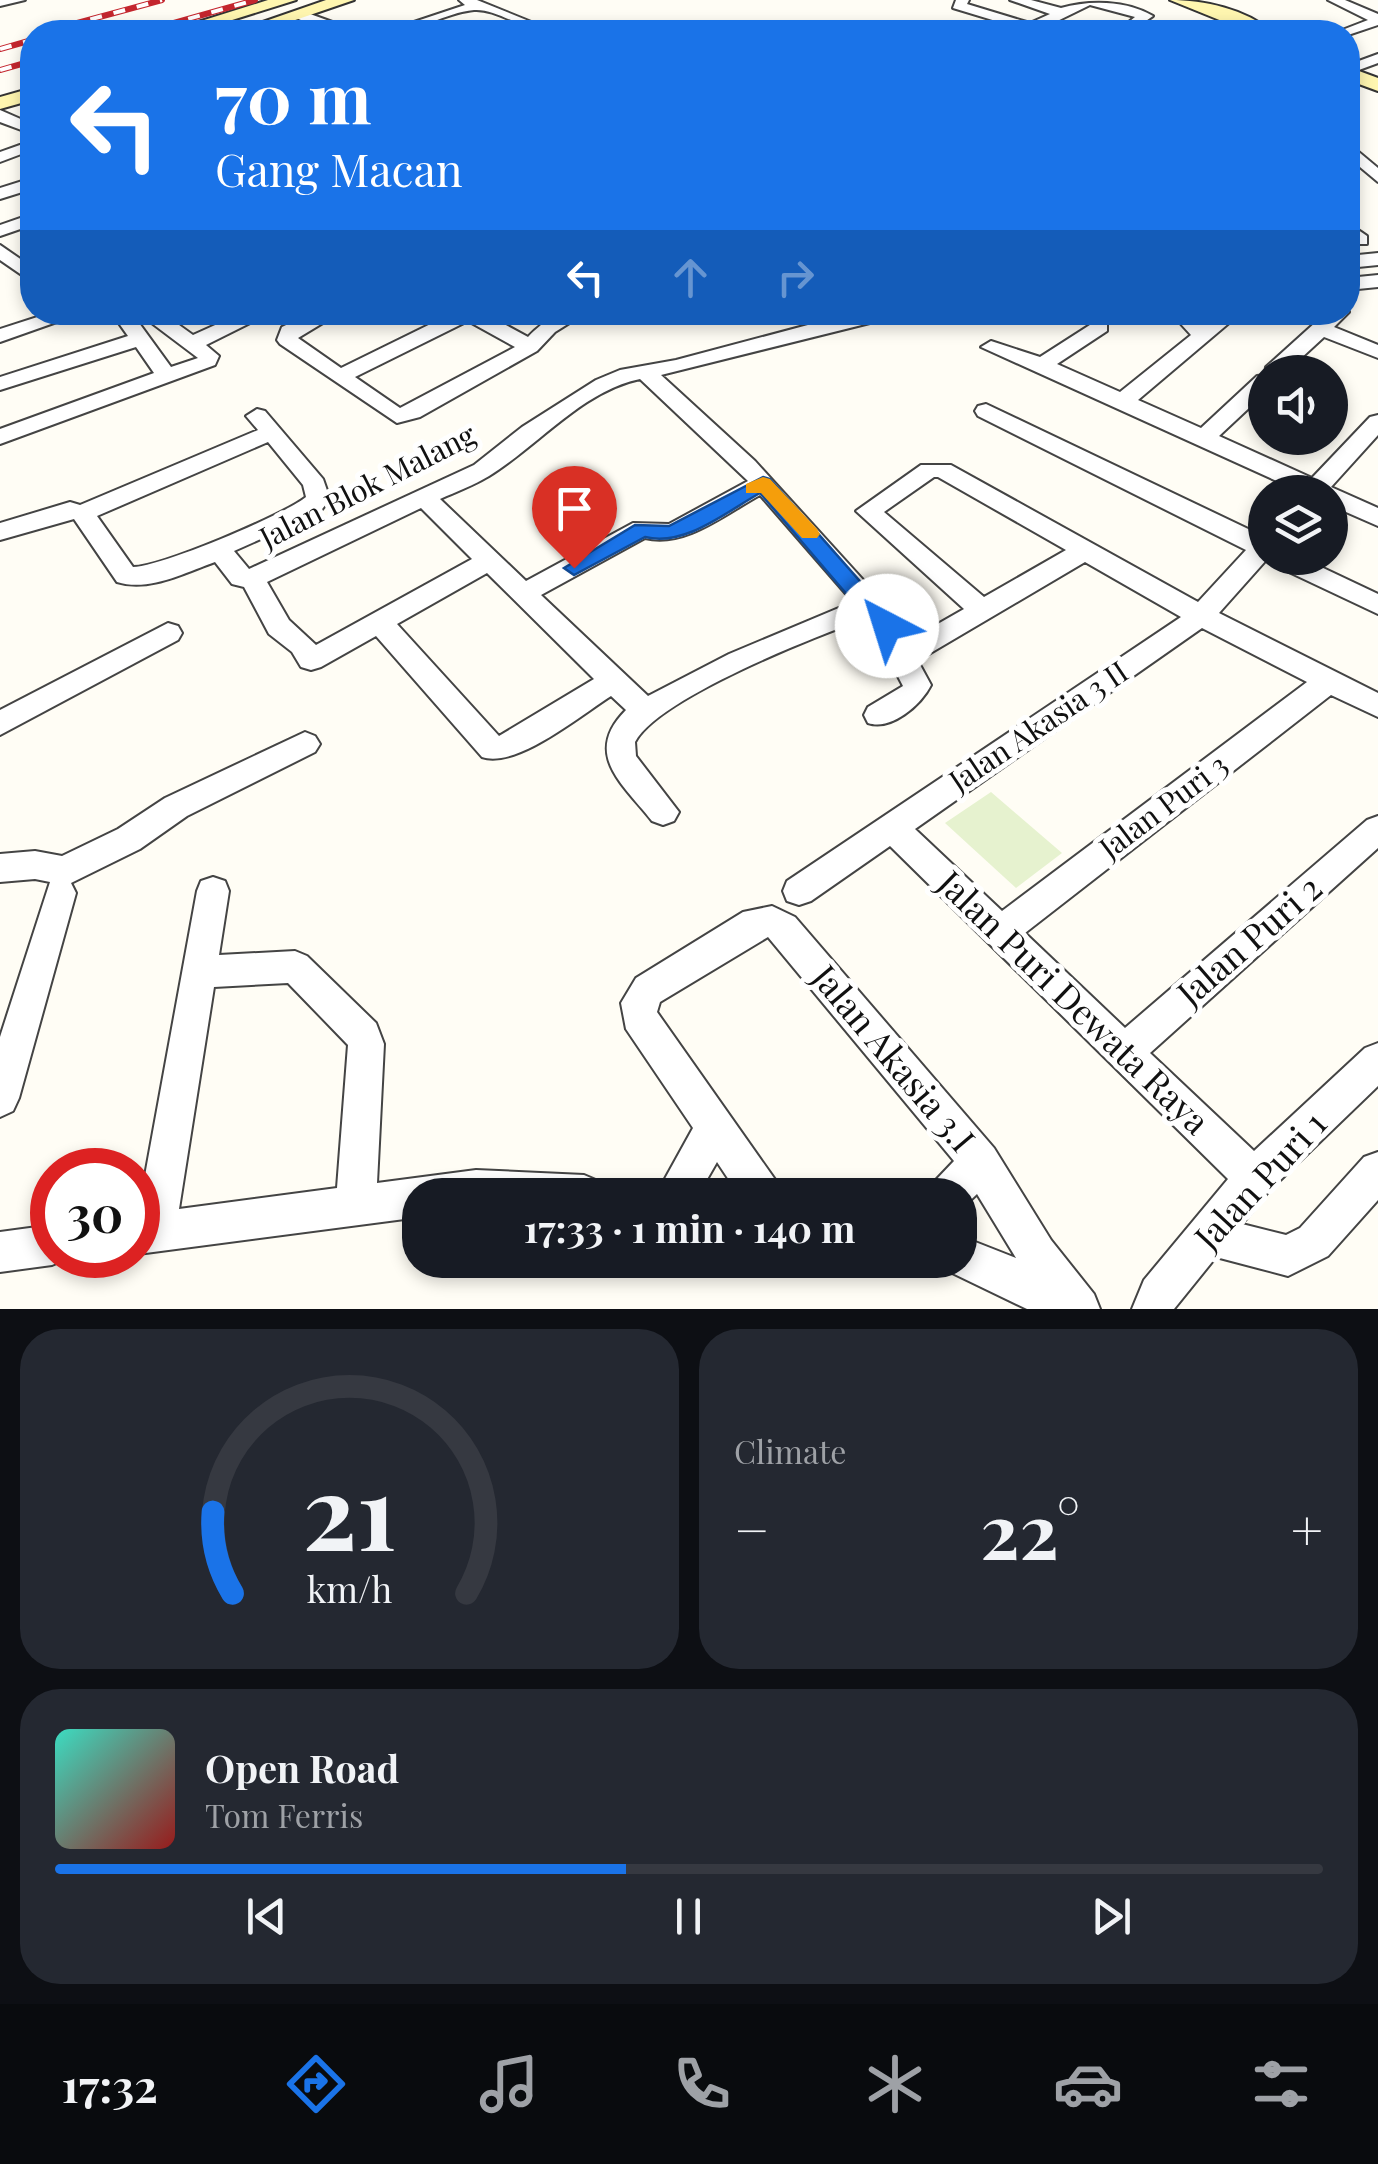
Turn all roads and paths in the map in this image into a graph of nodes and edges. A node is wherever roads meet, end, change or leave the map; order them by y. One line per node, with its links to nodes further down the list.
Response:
1 (18, 0): 9 (street)
2 (345, 0): 11 (main road)
3 (963, 0): 19 (street)
4 (1016, 0): 13 (street)
5 (1088, 0): 13 (street); 21 (street)
6 (1179, 0): 22 (main road)
7 (1334, 0): 23 (street)
8 (1360, 0): 12 (street)
9 (0, 2)
10 (471, 2): 17 (street); 18 (street)
11 (293, 7): 14 (main road); 15 (main road); 16 (street)
12 (1378, 8)
13 (1064, 12): 20 (street)
14 (232, 20)
15 (264, 20)
16 (315, 20)
17 (423, 20)
18 (518, 20)
19 (999, 20)
20 (1048, 20)
21 (1141, 20)
22 (1236, 20)
23 (1378, 20)
24 (35, 325): 41 (street)
25 (137, 325): 42 (street)
26 (157, 325): 43 (street)
27 (214, 325): 43 (street)
28 (227, 325): 43 (street)
29 (301, 325): 50 (street)
30 (444, 325): 50 (street)
31 (491, 325): 45 (street)
32 (553, 325): 45 (street)
33 (830, 325): 49 (street, Jalan Blok Malang)
34 (1193, 325): 40 (street)
35 (1214, 325): 40 (street)
36 (1325, 325): 39 (street)
37 (1357, 325): 46 (street)
38 (1100, 327): 48 (street)
39 (1321, 329): 46 (street); 47 (street)
40 (1202, 334): 54 (street)
41 (0, 336)
42 (140, 339): 51 (street); 52 (street)
43 (186, 340): 51 (street)
44 (992, 346): 48 (street)
45 (530, 347): 50 (street)
46 (1378, 349)
47 (1293, 355)
48 (1042, 365): 54 (street)
49 (644, 371): 63 (street); 64 (street, Jalan Blok Malang)
50 (339, 376)
51 (167, 377): 57 (street)
52 (0, 384)
53 (1248, 397): 58 (street)
54 (1123, 401): 58 (street)
55 (986, 411): 69 (street)
56 (1378, 422): 59 (street)
57 (0, 437)
58 (1204, 438): 61 (street)
59 (1354, 448): 60 (street); 62 (street)
60 (1378, 458)
61 (1282, 475)
62 (1334, 475)
63 (763, 483): 76 (street); 78 (street)
64 (424, 498): 72 (street); 75 (street, Jalan Blok Malang)
65 (1348, 505): 67 (street)
66 (82, 512): 68 (street); 71 (street); 71 (street)
67 (1378, 518)
68 (0, 532)
69 (1248, 540)
70 (1084, 551): 79 (street); 79 (street); 80 (street)
71 (207, 553): 75 (street, Jalan Blok Malang)
72 (490, 560): 76 (street); 81 (street)
73 (1248, 570): 80 (street, Jalan Akasia 3 II)
74 (1318, 575): 77 (street)
75 (252, 578): 81 (street)
76 (522, 594): 84 (street)
77 (1378, 605)
78 (870, 606): 83 (street); 87 (street)
79 (981, 609): 83 (street)
80 (1201, 616): 85 (street); 92 (street, Jalan Akasia 3 II)
81 (379, 622): 84 (street)
82 (168, 632): 89 (street)
83 (912, 651): 88 (street)
84 (614, 680): 87 (street)
85 (1329, 682): 86 (street); 98 (street, Jalan Puri 3)
86 (1378, 706)
87 (646, 711): 91 (street)
88 (878, 716)
89 (0, 724)
90 (305, 744): 94 (street)
91 (664, 812)
92 (892, 827): 96 (street, Jalan Akasia 3 II); 98 (street, Jalan Puri Dewata Raya)
93 (1378, 830): 100 (street, Jalan Puri 2)
94 (0, 868)
95 (214, 891): 99 (street)
96 (798, 891)
97 (60, 893): 102 (street)
98 (1000, 932): 100 (street, Jalan Puri Dewata Raya)
99 (200, 972): 105 (street); 112 (street)
100 (1122, 1053): 110 (street, Jalan Puri Dewata Raya)
101 (1378, 1060): 110 (street, Jalan Puri 1)
102 (0, 1098)
103 (715, 1128): 104 (street, Jalan Akasia 3.I); 107 (street); 108 (street)
104 (980, 1162): 109 (street); 118 (street, Jalan Akasia 3.I)
105 (160, 1165)
106 (1378, 1171): 114 (street)
107 (686, 1178)
108 (750, 1178)
109 (964, 1178)
110 (1254, 1178): 114 (street, Jalan Puri 1)
111 (402, 1200): 112 (street)
112 (356, 1206): 113 (street)
113 (160, 1231)
114 (1215, 1237): 121 (street, Jalan Puri 1)
115 (30, 1248): 116 (street)
116 (0, 1252)
117 (977, 1259): 118 (street)
118 (1025, 1266): 119 (street); 120 (street, Jalan Akasia 3.I)
119 (1067, 1309)
120 (1078, 1309)
121 (1153, 1309)

